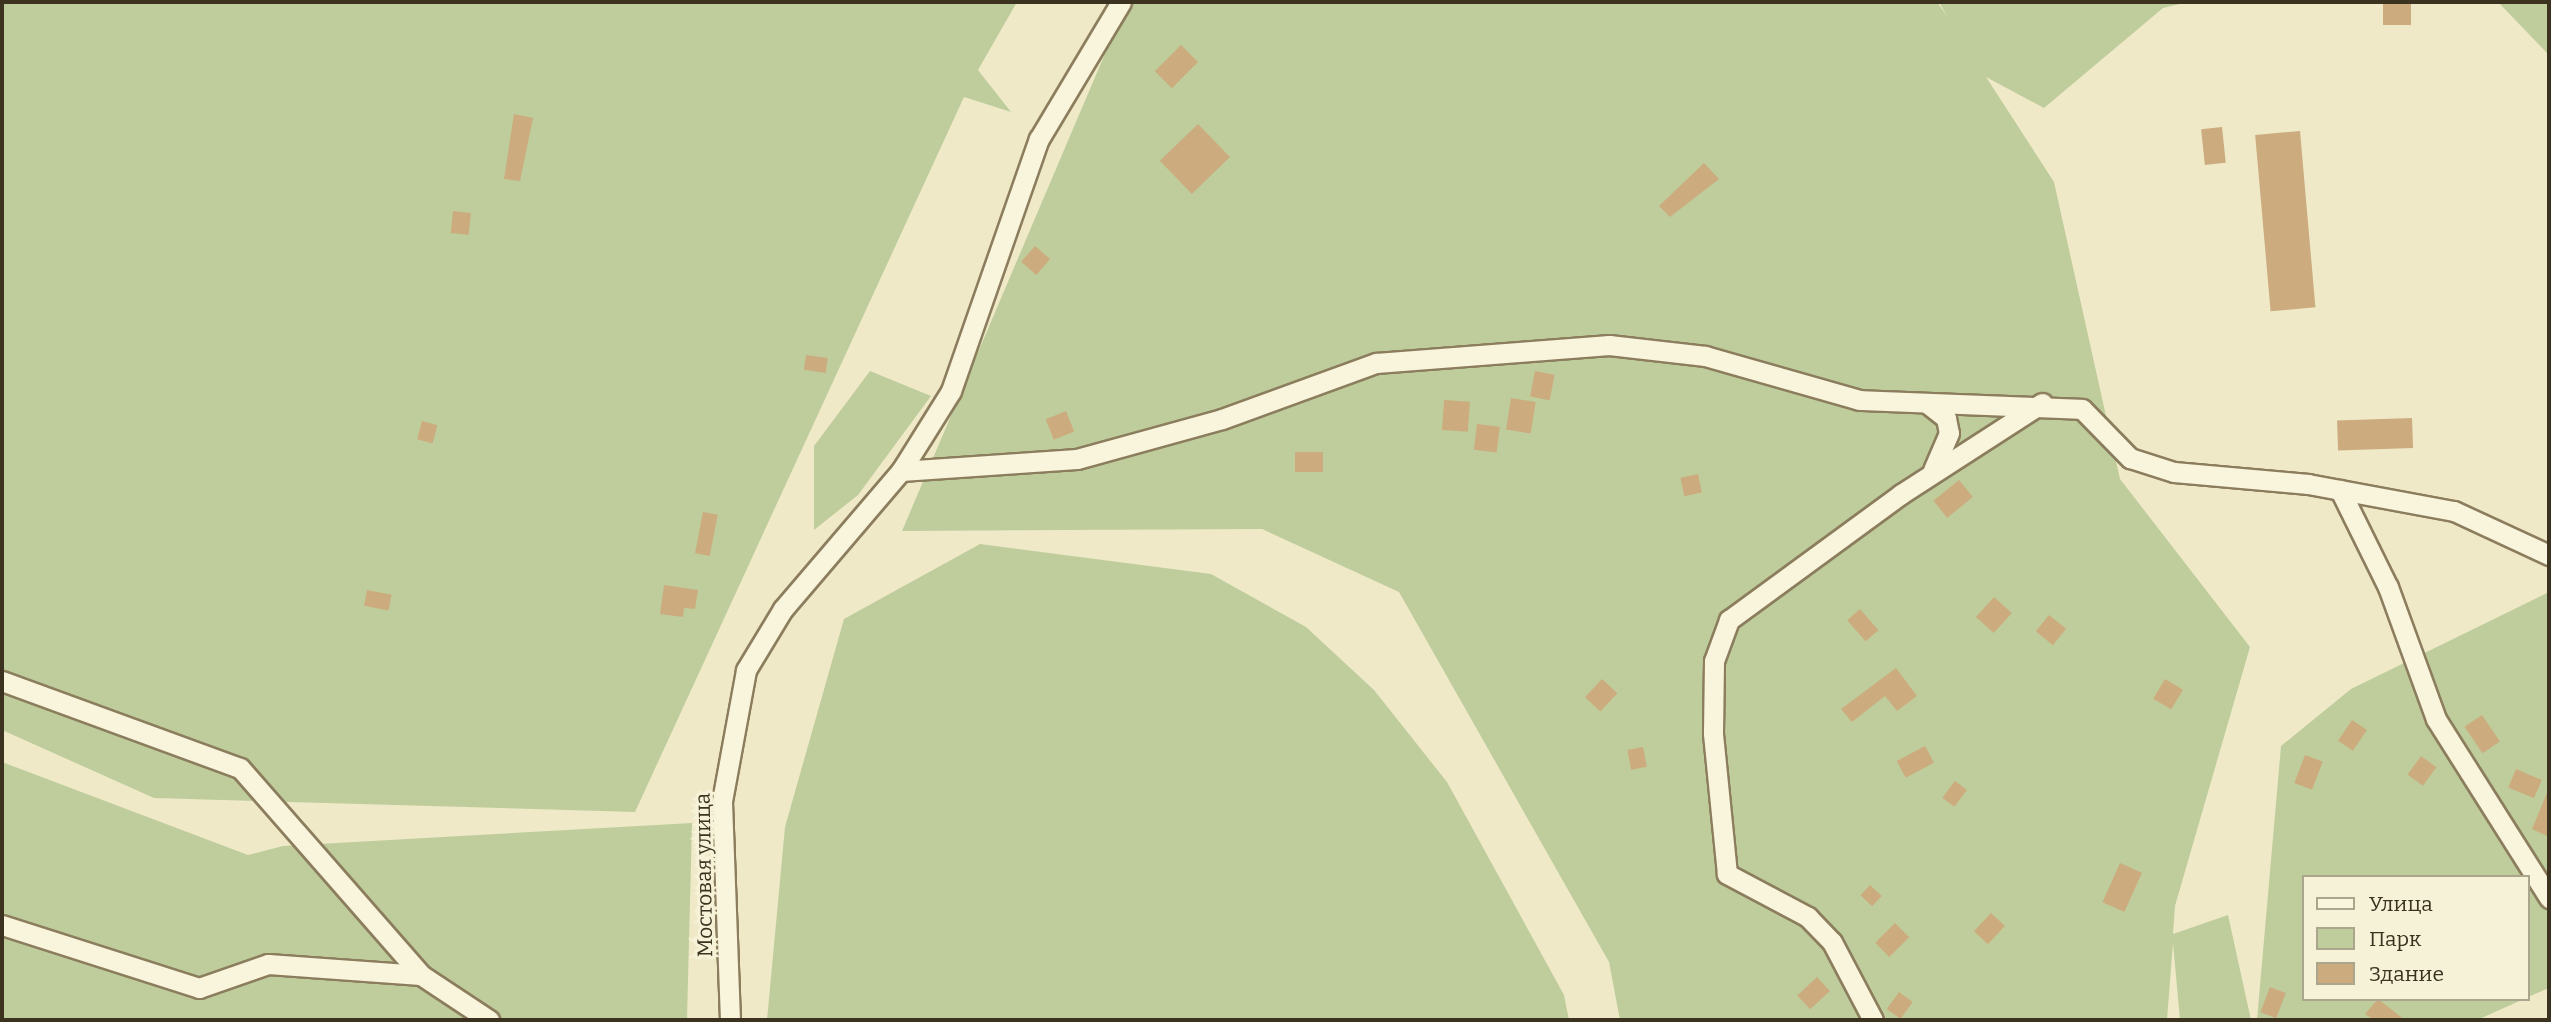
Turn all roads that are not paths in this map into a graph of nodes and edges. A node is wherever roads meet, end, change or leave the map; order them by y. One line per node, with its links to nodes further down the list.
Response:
1 (1121, 2): 4 (street, Мостовая улица)
2 (2042, 403): 3 (street); 5 (street); 6 (street)
3 (1928, 404): 4 (street); 5 (street)
4 (901, 471): 13 (street, Мостовая улица)
5 (1930, 475): 14 (street)
6 (2340, 490): 7 (street); 9 (street)
7 (2549, 555)
8 (2, 681): 11 (street)
9 (2549, 898)
10 (2, 925): 11 (street)
11 (421, 975): 12 (street)
12 (489, 1020)
13 (730, 1020)
14 (1873, 1020)

